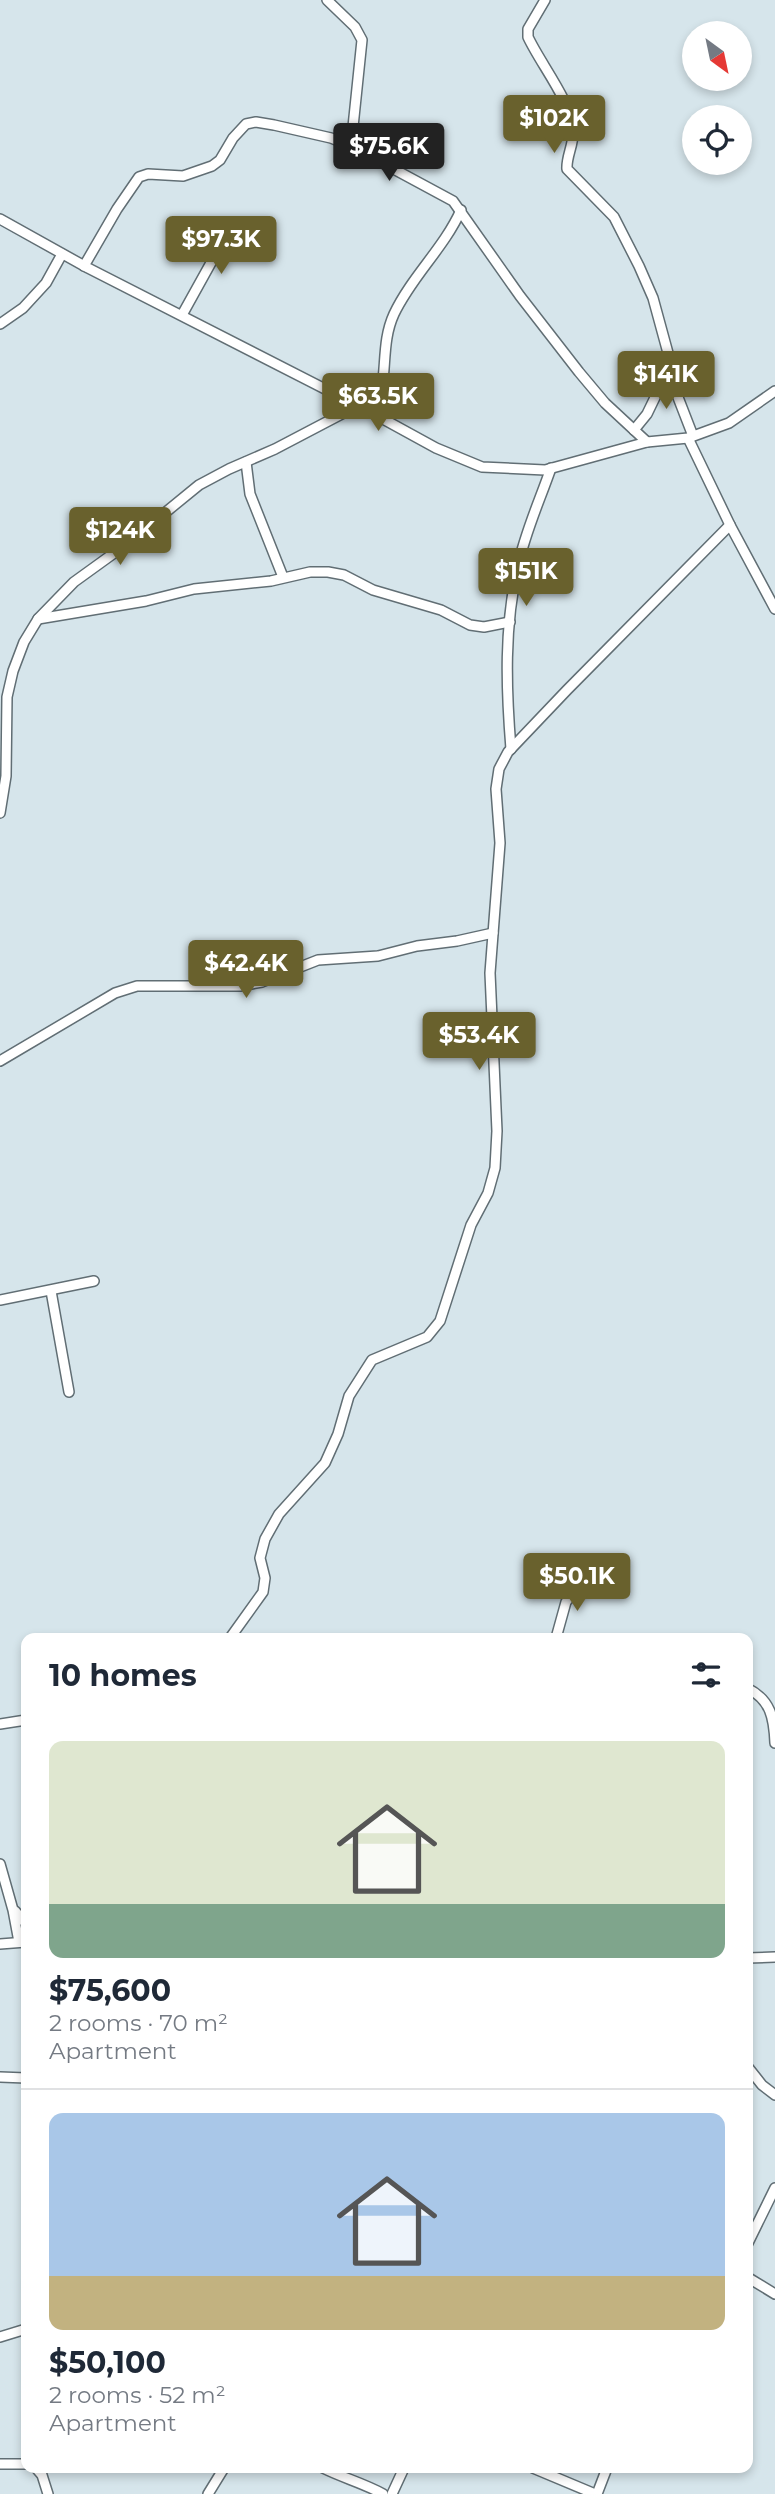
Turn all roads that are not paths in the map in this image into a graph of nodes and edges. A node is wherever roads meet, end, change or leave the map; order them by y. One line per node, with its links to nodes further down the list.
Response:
1 (327, 0): 3 (street)
2 (545, 0): 11 (street)
3 (351, 146): 4 (street); 8 (street)
4 (461, 210): 14 (street); 15 (street)
5 (0, 219): 7 (street)
6 (233, 223): 9 (street)
7 (62, 254): 8 (street); 10 (street)
8 (84, 266): 9 (street)
9 (182, 315): 13 (street)
10 (0, 324)
11 (672, 370): 15 (street); 16 (street)
12 (775, 391): 16 (street)
13 (357, 406): 14 (street); 18 (street)
14 (374, 414): 19 (street)
15 (634, 430): 17 (street)
16 (690, 437): 17 (street); 20 (street)
17 (646, 442): 19 (street)
18 (246, 462): 21 (street); 23 (street)
19 (551, 468): 24 (street)
20 (730, 525): 22 (street); 25 (street)
21 (283, 577): 23 (street); 24 (street)
22 (775, 609)
23 (38, 619): 26 (street)
24 (510, 622): 25 (street)
25 (511, 749): 27 (street)
26 (0, 813)
27 (493, 933): 28 (street); 34 (street)
28 (0, 1061)
29 (94, 1281): 30 (street)
30 (51, 1292): 31 (street); 32 (street)
31 (0, 1300)
32 (69, 1392)
33 (583, 1581): 35 (street)
34 (234, 1633)
35 (557, 1633)
36 (753, 1691): 39 (street)
37 (21, 1721): 38 (street)
38 (0, 1724)
39 (775, 1743)
40 (0, 1864): 41 (street)
41 (13, 1910): 42 (street); 43 (street)
42 (21, 1919)
43 (21, 1938)
44 (21, 1942): 45 (street)
45 (0, 1944)
46 (775, 1956): 47 (street)
47 (753, 1958)
48 (753, 2074): 51 (street)
49 (0, 2077): 50 (street)
50 (21, 2078)
51 (775, 2095)
52 (775, 2188): 53 (street)
53 (753, 2233)
54 (753, 2281): 55 (street)
55 (775, 2294)
56 (21, 2331): 57 (street)
57 (0, 2337)
58 (0, 2464): 59 (street)
59 (21, 2464)
60 (40, 2473): 66 (street)
61 (221, 2473): 67 (street)
62 (336, 2473): 68 (street)
63 (402, 2473): 69 (street)
64 (545, 2473): 70 (street)
65 (605, 2473): 70 (street)
66 (48, 2494)
67 (208, 2494)
68 (383, 2494)
69 (392, 2494)
70 (596, 2494)

